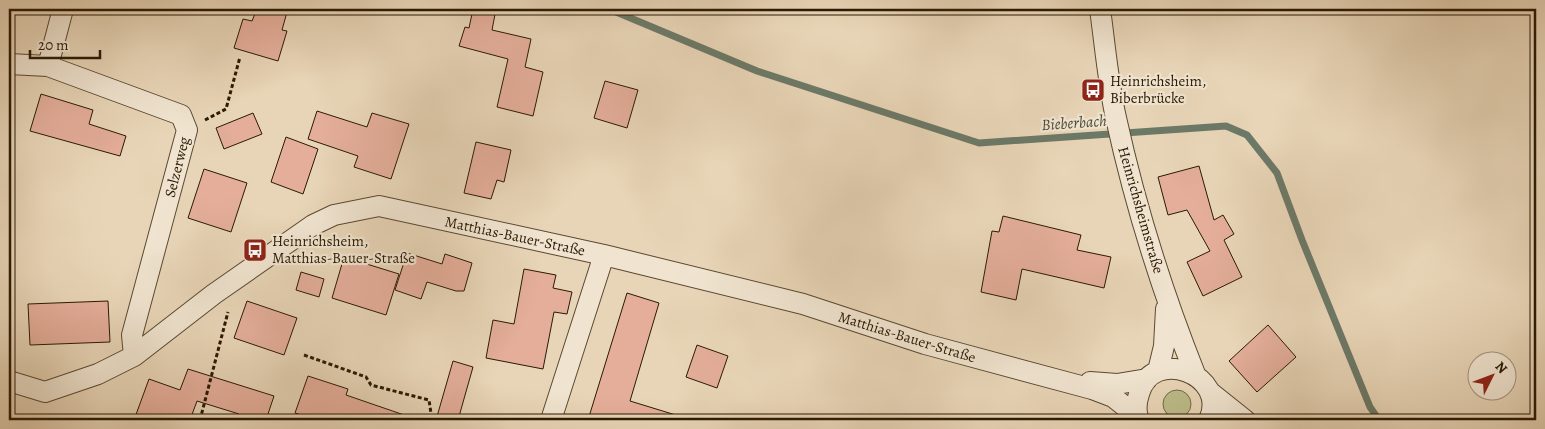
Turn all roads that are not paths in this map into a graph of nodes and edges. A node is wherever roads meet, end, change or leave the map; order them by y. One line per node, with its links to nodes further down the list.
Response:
1 (63, 9): 4 (street)
2 (1100, 9): 6 (street, Heinrichsheimstraße)
3 (9, 64): 4 (street, Selzerweg)
4 (48, 66): 7 (street, Selzerweg)
5 (604, 255): 7 (street, Matthias-Bauer-Straße); 11 (street, Matthias-Bauer-Straße); 14 (street)
6 (1166, 292): 8 (street, Heinrichsheimstraße); 9 (street, Heinrichsheimstraße)
7 (134, 356): 10 (street, Matthias-Bauer-Straße)
8 (1195, 374): 9 (street); 12 (street, Heinrichsheimstraße)
9 (1152, 375): 11 (street, Matthias-Bauer-Straße); 13 (street, Heinrichsheimstraße)
10 (9, 381)
11 (1060, 381): 13 (street, Matthias-Bauer-Straße)
12 (1210, 392): 15 (street); 16 (street, Heinrichsheimstraße)
13 (1138, 418)
14 (552, 420)
15 (1209, 420)
16 (1245, 420)

